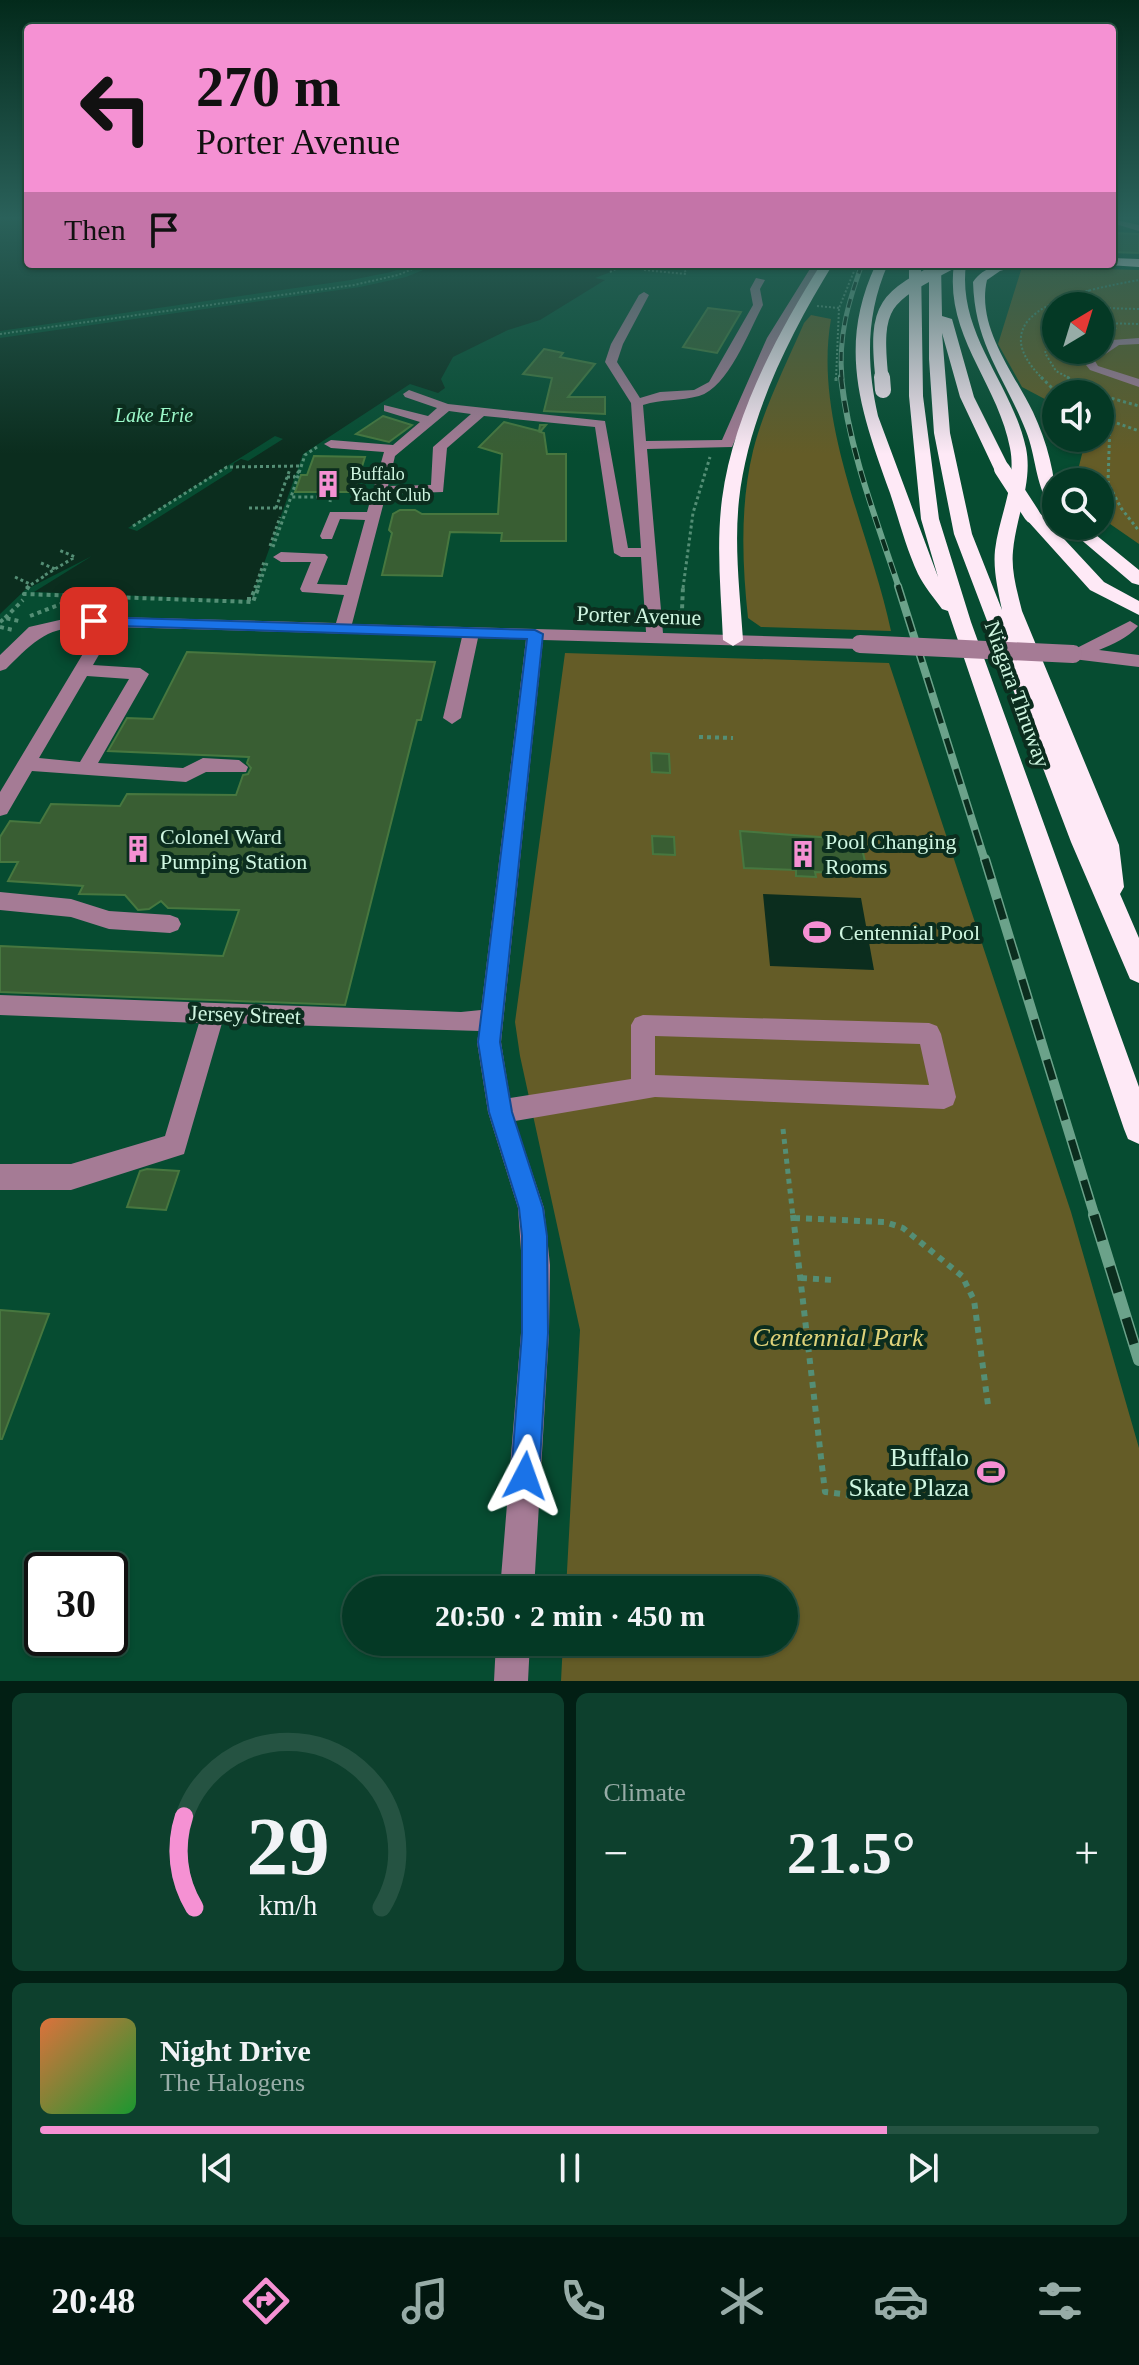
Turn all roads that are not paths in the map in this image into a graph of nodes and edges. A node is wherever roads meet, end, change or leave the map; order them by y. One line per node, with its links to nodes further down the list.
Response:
1 (643, 297): 14 (street)
2 (757, 297): 14 (street)
3 (798, 297): 21 (street)
4 (808, 297): 39 (highway)
5 (869, 297): 19 (highway)
6 (893, 297): 19 (highway, bridge)
7 (914, 297): 34 (highway, Niagara Thruway)
8 (961, 297): 50 (highway)
9 (980, 297): 23 (highway)
10 (935, 298): 32 (highway, bridge); 50 (highway, Niagara Thruway)
11 (1139, 341): 12 (street)
12 (1139, 383)
13 (409, 394): 15 (street)
14 (637, 403): 21 (street)
15 (446, 407): 17 (street); 18 (street)
16 (388, 408): 18 (street)
17 (481, 412): 24 (street); 28 (street)
18 (427, 420): 22 (street)
19 (880, 439): 34 (highway)
20 (331, 444): 22 (street)
21 (640, 445): 28 (street)
22 (393, 449): 24 (street)
23 (1043, 468)
24 (379, 490): 25 (street)
25 (372, 516): 26 (street); 31 (street)
26 (327, 536)
27 (1091, 540): 30 (highway)
28 (649, 552): 38 (street)
29 (273, 555): 31 (street)
30 (1139, 579)
31 (353, 590): 35 (street)
32 (1136, 619): 40 (street, Porter Avenue); 41 (street, Porter Avenue)
33 (110, 622): 35 (street, Porter Avenue); 42 (street, Porter Avenue); 43 (street)
34 (961, 622): 58 (highway, Niagara Thruway)
35 (343, 629): 36 (street, Porter Avenue)
36 (471, 632): 37 (street, Porter Avenue); 44 (street)
37 (535, 634): 38 (street, Porter Avenue); 55 (street)
38 (655, 638): 39 (street, Porter Avenue)
39 (733, 640): 40 (street, Porter Avenue, bridge)
40 (1073, 654): 41 (street, Porter Avenue)
41 (1139, 658)
42 (0, 665)
43 (83, 670): 45 (street); 47 (street)
44 (452, 718)
45 (27, 764): 47 (street); 48 (street)
46 (239, 767): 47 (street)
47 (85, 769)
48 (0, 809)
49 (0, 901): 51 (street)
50 (1114, 907): 52 (highway, Niagara Thruway)
51 (170, 924)
52 (1139, 971)
53 (0, 1005): 54 (street, Jersey Street)
54 (213, 1013): 55 (street, Jersey Street); 59 (street)
55 (490, 1019): 57 (street)
56 (643, 1088): 56 (street); 57 (street)
57 (500, 1112): 60 (street)
58 (1139, 1129)
59 (0, 1177)
60 (518, 1576)
61 (512, 1656): 62 (street)
62 (511, 1681)

